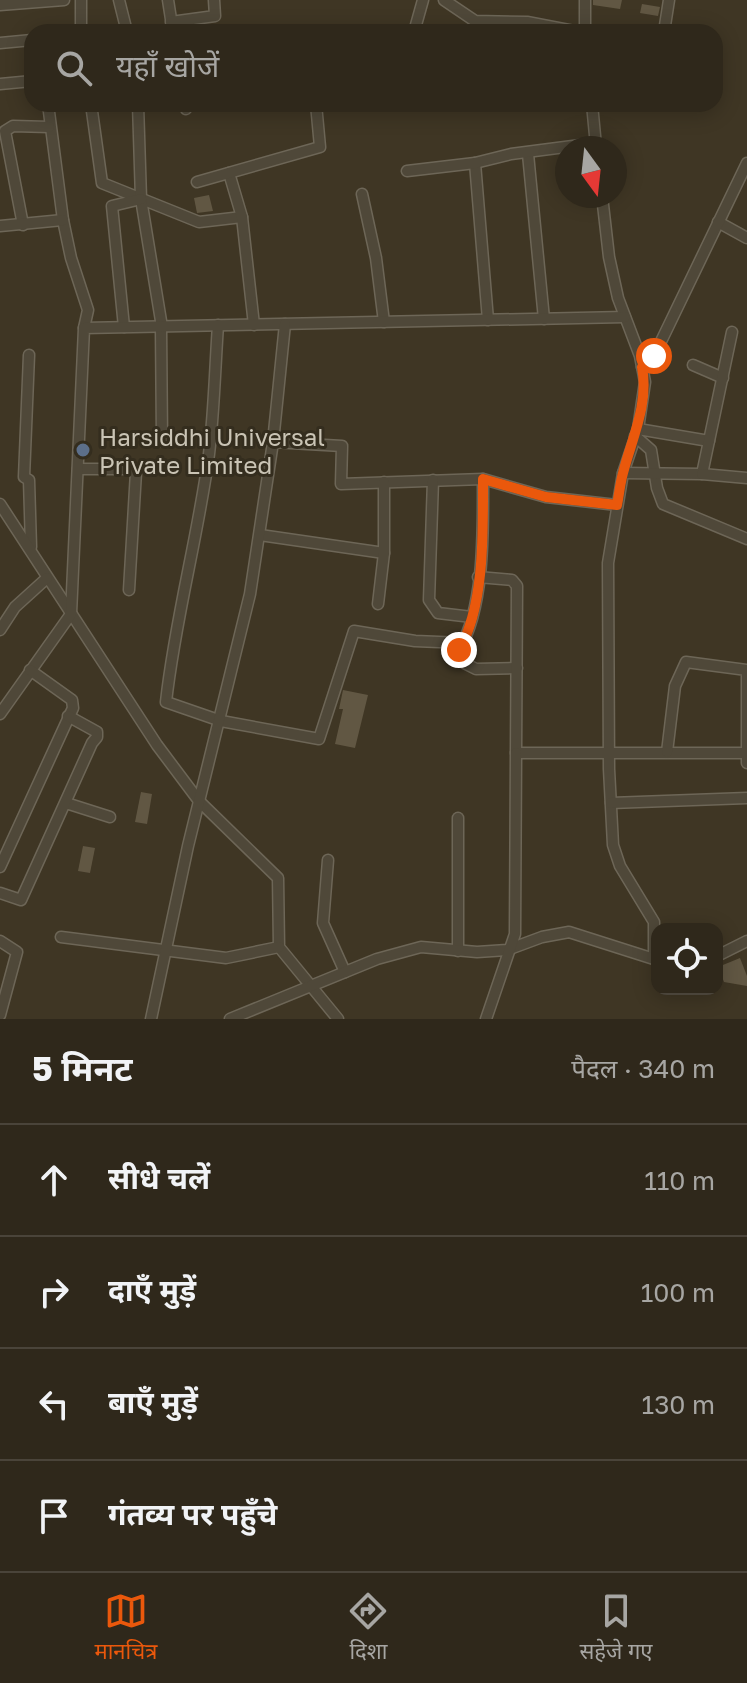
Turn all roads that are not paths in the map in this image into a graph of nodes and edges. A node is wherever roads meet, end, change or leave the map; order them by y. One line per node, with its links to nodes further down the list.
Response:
1 (64, 0): 10 (street)
2 (81, 0): 11 (street)
3 (119, 0): 12 (street)
4 (168, 0): 13 (street)
5 (214, 0): 14 (street)
6 (423, 0): 15 (street)
7 (444, 0): 16 (street)
8 (585, 0): 17 (street)
9 (669, 0): 18 (street)
10 (0, 5)
11 (81, 24)
12 (125, 24)
13 (172, 24)
14 (184, 24)
15 (416, 24)
16 (538, 24)
17 (583, 24)
18 (665, 24)
19 (24, 41): 20 (street)
20 (0, 43)
21 (24, 82): 22 (street)
22 (0, 84)
23 (48, 112): 28 (street)
24 (92, 112): 38 (street)
25 (138, 112): 38 (street)
26 (317, 112): 35 (street)
27 (593, 112): 29 (street)
28 (49, 127): 41 (street); 43 (street)
29 (595, 136)
30 (555, 150): 31 (street)
31 (528, 154): 32 (street); 47 (street)
32 (475, 163): 34 (street); 48 (street)
33 (747, 163): 42 (street)
34 (407, 171)
35 (229, 173): 36 (street); 40 (street)
36 (197, 182)
37 (362, 194): 49 (street)
38 (141, 199): 40 (street); 53 (street); 54 (street)
39 (603, 208): 46 (street)
40 (242, 217): 52 (street)
41 (63, 220): 43 (street); 55 (street)
42 (718, 222): 45 (street); 59 (street)
43 (23, 225): 44 (street)
44 (0, 226)
45 (747, 238)
46 (625, 317): 47 (street); 59 (street)
47 (544, 319): 48 (street)
48 (488, 320): 49 (street)
49 (384, 322): 50 (street)
50 (285, 324): 52 (street); 64 (street)
51 (218, 325): 52 (street); 54 (street); 91 (street)
52 (254, 325)
53 (124, 327): 54 (street); 55 (street)
54 (162, 327): 62 (street)
55 (84, 328): 65 (street)
56 (732, 332): 60 (street)
57 (29, 355): 77 (street)
58 (693, 365): 60 (street)
59 (642, 367): 61 (street)
60 (723, 378): 63 (street)
61 (637, 433): 63 (street); 66 (street); 67 (street)
62 (162, 441)
63 (709, 441): 68 (street)
64 (273, 442): 72 (street); 75 (street)
65 (78, 469): 81 (street); 83 (street)
66 (623, 473): 67 (street); 74 (street)
67 (654, 474): 68 (street); 76 (street)
68 (702, 474): 69 (street)
69 (747, 478)
70 (483, 479): 71 (street); 74 (street); 79 (street)
71 (433, 480): 72 (street); 84 (street)
72 (384, 482): 78 (street)
73 (0, 504): 77 (street)
74 (617, 505): 92 (street)
75 (260, 535): 78 (street); 91 (street)
76 (747, 539)
77 (31, 549): 80 (street)
78 (384, 553): 82 (street)
79 (478, 577): 84 (street); 87 (street)
80 (47, 578): 83 (street); 85 (street)
81 (129, 590)
82 (378, 604)
83 (71, 614): 88 (street); 97 (street)
84 (472, 617): 86 (street)
85 (0, 630)
86 (463, 643): 87 (street); 91 (street)
87 (517, 668): 94 (street)
88 (30, 670): 89 (street); 90 (street)
89 (0, 714)
90 (68, 716): 98 (street); 103 (street)
91 (219, 720): 97 (street)
92 (608, 752): 93 (street); 94 (street); 99 (street)
93 (667, 752): 95 (street); 95 (street)
94 (516, 753): 110 (street)
95 (746, 758)
96 (747, 798): 99 (street)
97 (199, 801): 109 (street); 111 (street)
98 (66, 803): 100 (street); 104 (street)
99 (611, 803): 105 (street)
100 (110, 817)
101 (458, 818): 112 (street)
102 (328, 860): 115 (street)
103 (0, 867)
104 (0, 893)
105 (654, 923)
106 (61, 937): 111 (street)
107 (0, 941): 117 (street)
108 (747, 941): 113 (street)
109 (279, 947): 111 (street); 116 (street)
110 (507, 950): 112 (street); 114 (street); 121 (street)
111 (166, 951): 118 (street)
112 (458, 951): 115 (street)
113 (723, 953)
114 (651, 958)
115 (345, 972): 116 (street)
116 (310, 986): 119 (street); 120 (street)
117 (0, 1015)
118 (151, 1019)
119 (230, 1019)
120 (338, 1019)
121 (486, 1019)

